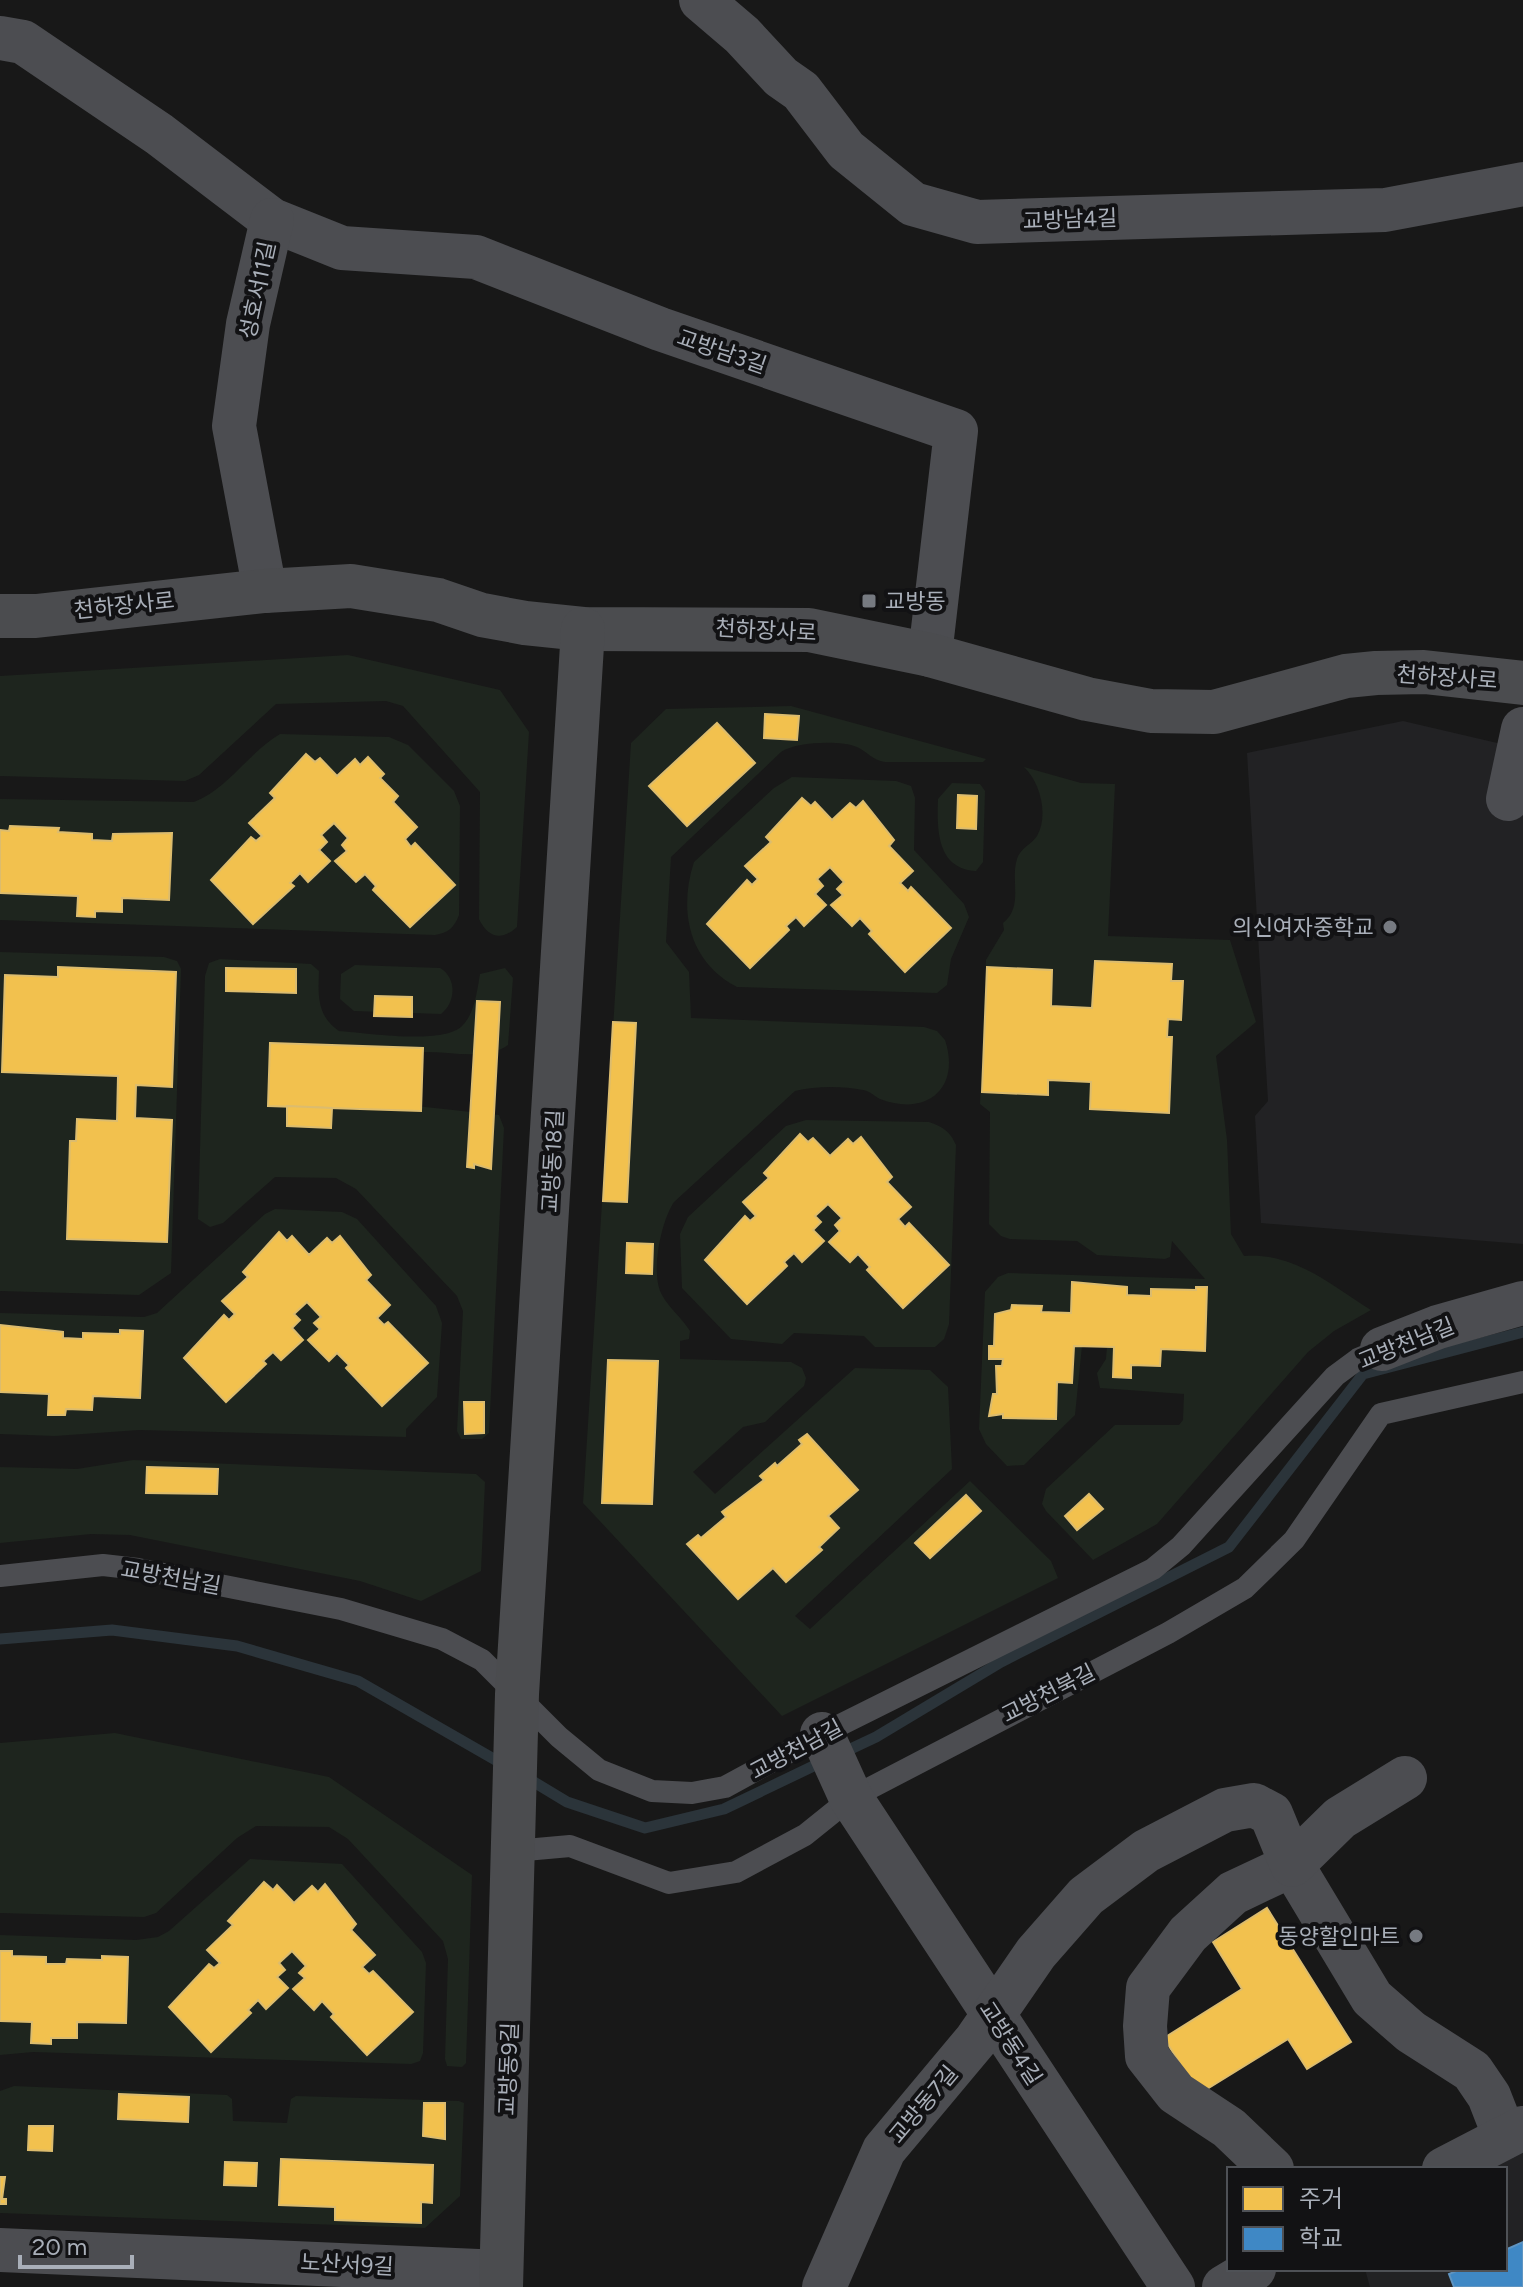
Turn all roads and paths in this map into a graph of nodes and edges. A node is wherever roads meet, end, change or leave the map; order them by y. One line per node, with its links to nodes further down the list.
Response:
1 (701, 0): 3 (street, 교방남4길)
2 (0, 38): 4 (street, 성호서11길)
3 (1523, 184)
4 (272, 220): 5 (street, 성호서11길); 8 (street, 교방남3길)
5 (265, 591): 6 (main road, 천하장사로); 7 (main road, 천하장사로)
6 (0, 616)
7 (583, 629): 8 (main road, 천하장사로); 16 (main road, 교방동18길)
8 (930, 655): 9 (main road, 천하장사로)
9 (1523, 683)
10 (1523, 729): 11 (street)
11 (1508, 799)
12 (1523, 1303): 13 (street, 교방천남길)
13 (1382, 1349): 17 (lane, 교방천남길)
14 (1523, 1382): 20 (lane, 교방천북길)
15 (0, 1576): 16 (lane, 교방천남길)
16 (517, 1694): 17 (lane, 교방천남길); 18 (main road, 교방동18길)
17 (822, 1734): 20 (street, 교방동4길)
18 (516, 1741): 21 (main road, 교방동9길)
19 (1405, 1778): 22 (street)
20 (851, 1798): 21 (lane, 교방천북길); 23 (street, 교방동4길)
21 (514, 1834): 29 (main road, 교방동9길)
22 (1292, 1865): 23 (street, 교방동7길); 24 (street, 교방동7길); 25 (street)
23 (992, 2015): 30 (street, 교방동7길); 31 (street, 교방동4길)
24 (1514, 2132): 26 (street)
25 (1270, 2167)
26 (1448, 2167)
27 (0, 2250): 29 (street, 노산서9길)
28 (1251, 2271): 32 (street)
29 (501, 2279)
30 (824, 2287)
31 (1173, 2287)
32 (1224, 2287)

